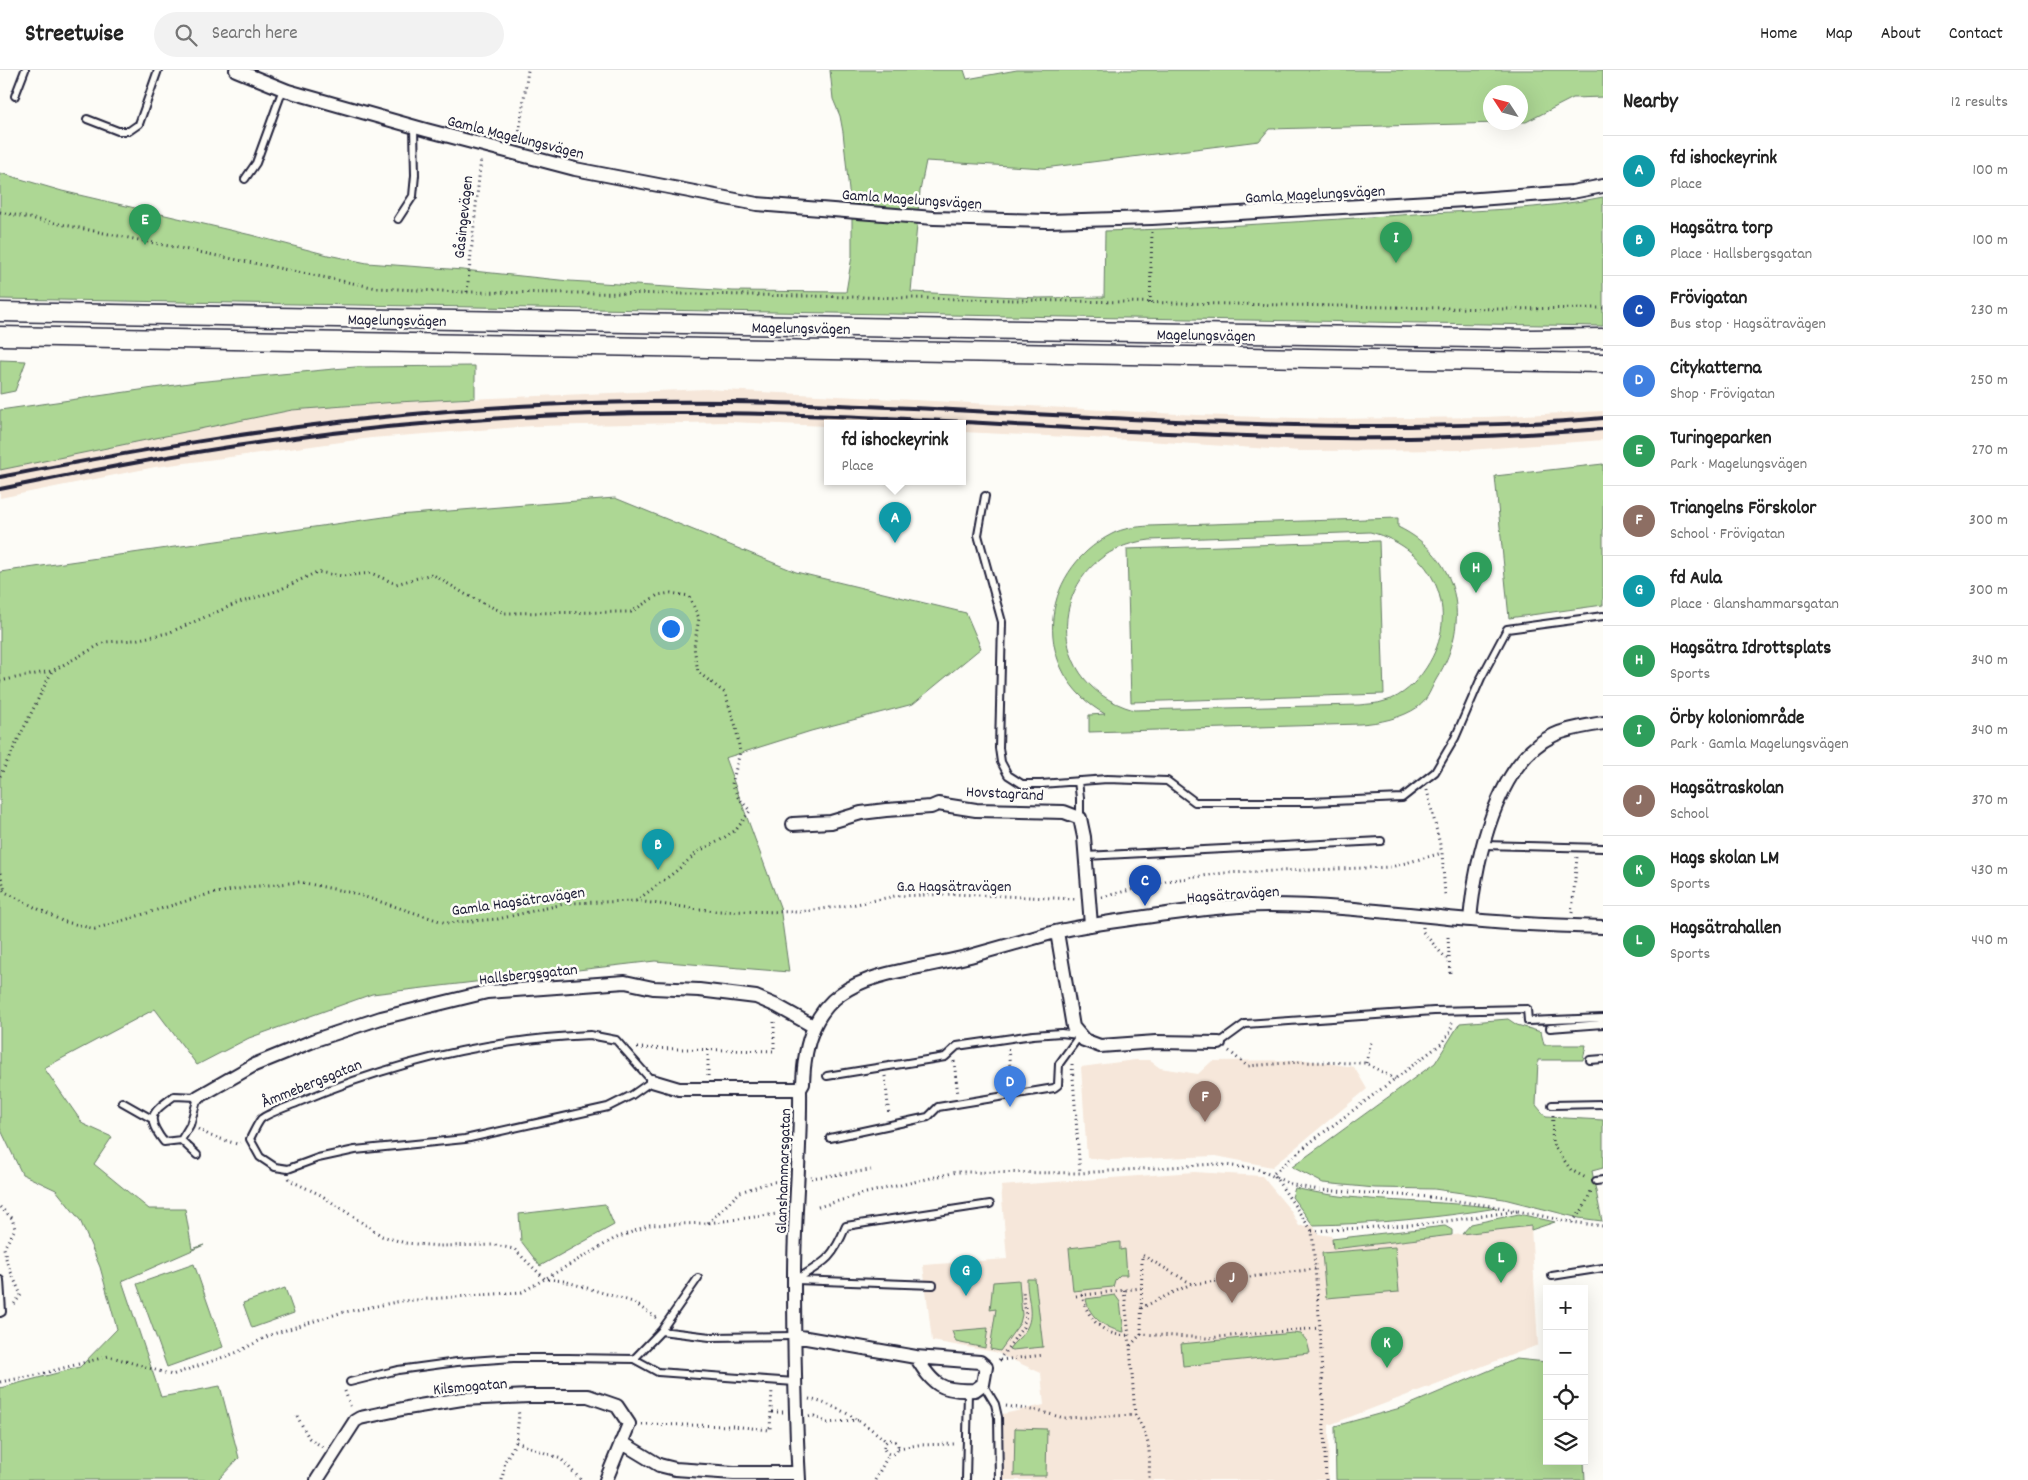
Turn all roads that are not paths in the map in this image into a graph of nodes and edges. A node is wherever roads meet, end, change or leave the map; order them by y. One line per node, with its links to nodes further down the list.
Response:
1 (25, 70): 5 (lane)
2 (158, 70): 6 (lane)
3 (236, 70): 4 (street, Gamla Magelungsvägen)
4 (283, 89): 7 (street, Gamla Magelungsvägen); 8 (lane)
5 (15, 96)
6 (87, 119)
7 (414, 127): 9 (street, Gamla Magelungsvägen); 10 (lane)
8 (245, 179)
9 (1603, 186)
10 (398, 219)
11 (0, 312): 13 (main road, Magelungsvägen)
12 (0, 336): 14 (main road, Magelungsvägen)
13 (1603, 338)
14 (1603, 362)
15 (984, 496): 18 (lane)
16 (1603, 616): 18 (lane)
17 (1603, 723): 22 (street)
18 (1078, 781): 19 (lane)
19 (1080, 818): 20 (street, Hovstagränd); 24 (street)
20 (793, 824)
21 (1381, 841): 24 (lane)
22 (1482, 844): 23 (lane); 25 (street)
23 (1603, 848)
24 (1085, 856): 26 (street)
25 (1470, 920): 26 (street, Hagsätravägen); 27 (street, Hagsätravägen)
26 (1091, 925): 28 (street, Hagsätravägen)
27 (1603, 927)
28 (1057, 932): 29 (street, Hagsätravägen); 34 (street)
29 (822, 1012): 32 (street, Glanshammarsgatan)
30 (1603, 1018): 35 (lane)
31 (1603, 1024): 33 (lane)
32 (813, 1026): 40 (street, Glanshammarsgatan); 41 (street, Hallsbergsgatan)
33 (1550, 1028)
34 (1080, 1035): 35 (street); 38 (lane); 46 (lane)
35 (1219, 1043)
36 (1603, 1059): 37 (lane)
37 (1590, 1060)
38 (827, 1076)
39 (652, 1081): 39 (lane, Åmmebergsgatan); 40 (street)
40 (800, 1089): 54 (street, Glanshammarsgatan)
41 (198, 1097): 45 (lane); 47 (lane)
42 (122, 1102): 45 (lane)
43 (1603, 1104): 44 (lane)
44 (1553, 1108)
45 (152, 1119): 47 (lane)
46 (830, 1138)
47 (182, 1140): 48 (lane)
48 (197, 1155)
49 (990, 1204): 54 (lane)
50 (1603, 1268): 51 (lane)
51 (1552, 1276)
52 (698, 1278): 57 (lane)
53 (0, 1280): 56 (lane)
54 (794, 1280): 55 (lane); 58 (street, Glanshammarsgatan)
55 (933, 1286)
56 (1, 1313)
57 (661, 1332): 58 (lane); 60 (lane)
58 (795, 1336): 59 (street); 62 (street, Glanshammarsgatan)
59 (916, 1357): 63 (street); 64 (street)
60 (634, 1359): 61 (lane); 62 (lane)
61 (350, 1382)
62 (795, 1382): 66 (street, Glanshammarsgatan)
63 (983, 1384): 64 (street); 70 (lane)
64 (968, 1390): 69 (lane)
65 (622, 1442): 66 (street); 67 (street, Kilsmogatan); 68 (street)
66 (798, 1477)
67 (317, 1480)
68 (606, 1480)
69 (966, 1480)
70 (999, 1480)

